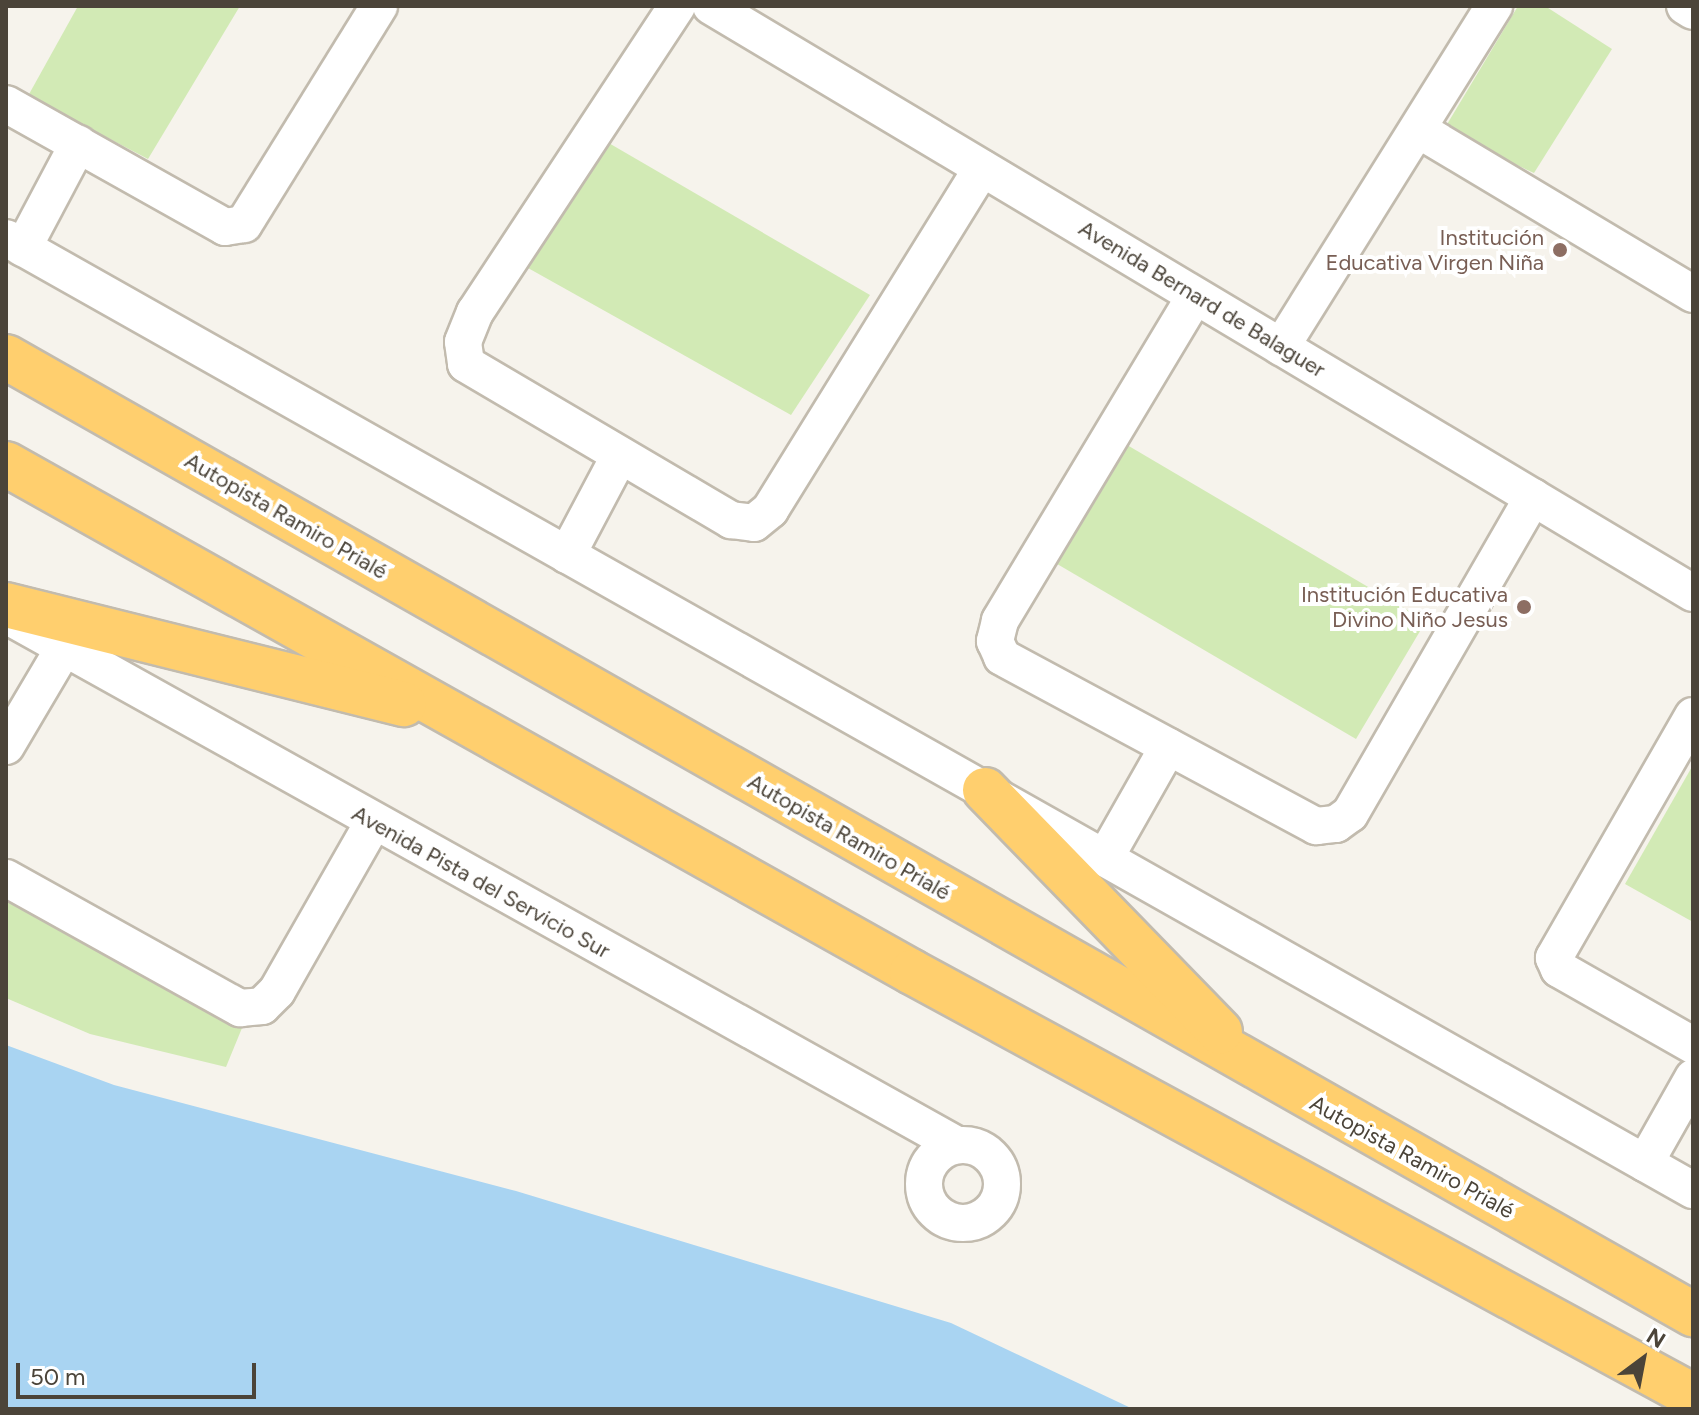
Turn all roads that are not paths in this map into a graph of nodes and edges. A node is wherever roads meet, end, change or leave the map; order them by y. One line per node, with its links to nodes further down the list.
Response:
1 (379, 6): 9 (street)
2 (677, 6): 16 (street)
3 (711, 6): 10 (street, Avenida Bernard de Balaguer)
4 (1494, 6): 8 (street)
5 (1685, 6): 6 (street)
6 (1693, 11)
7 (6, 104): 9 (street)
8 (1419, 130): 12 (street); 14 (street)
9 (78, 144): 11 (street)
10 (982, 168): 13 (street, Avenida Bernard de Balaguer); 16 (street)
11 (15, 243): 19 (street)
12 (1693, 294)
13 (1195, 296): 14 (street, Avenida Bernard de Balaguer); 27 (street)
14 (1281, 347): 18 (street, Avenida Bernard de Balaguer)
15 (6, 357): 33 (highway, Autopista Ramiro Prialé)
16 (620, 455): 19 (street)
17 (6, 464): 25 (highway)
18 (1533, 497): 20 (street, Avenida Bernard de Balaguer); 27 (street)
19 (567, 555): 28 (street)
20 (1693, 593)
21 (6, 605): 25 (highway)
22 (6, 615): 23 (street, Avenida Pista del Servicio Sur)
23 (64, 648): 26 (street); 29 (street, Avenida Pista del Servicio Sur)
24 (1693, 716): 32 (street)
25 (460, 718): 39 (highway)
26 (6, 746)
27 (1168, 747): 30 (street)
28 (985, 790): 30 (street); 33 (highway)
29 (373, 823): 31 (street); 35 (street, Avenida Pista del Servicio Sur)
30 (1105, 858): 36 (street)
31 (6, 878)
32 (1693, 1045)
33 (1255, 1068): 38 (highway, Autopista Ramiro Prialé)
34 (1693, 1078): 36 (street)
35 (957, 1145)
36 (1645, 1163): 37 (street)
37 (1693, 1190)
38 (1693, 1314)
39 (1693, 1396)

